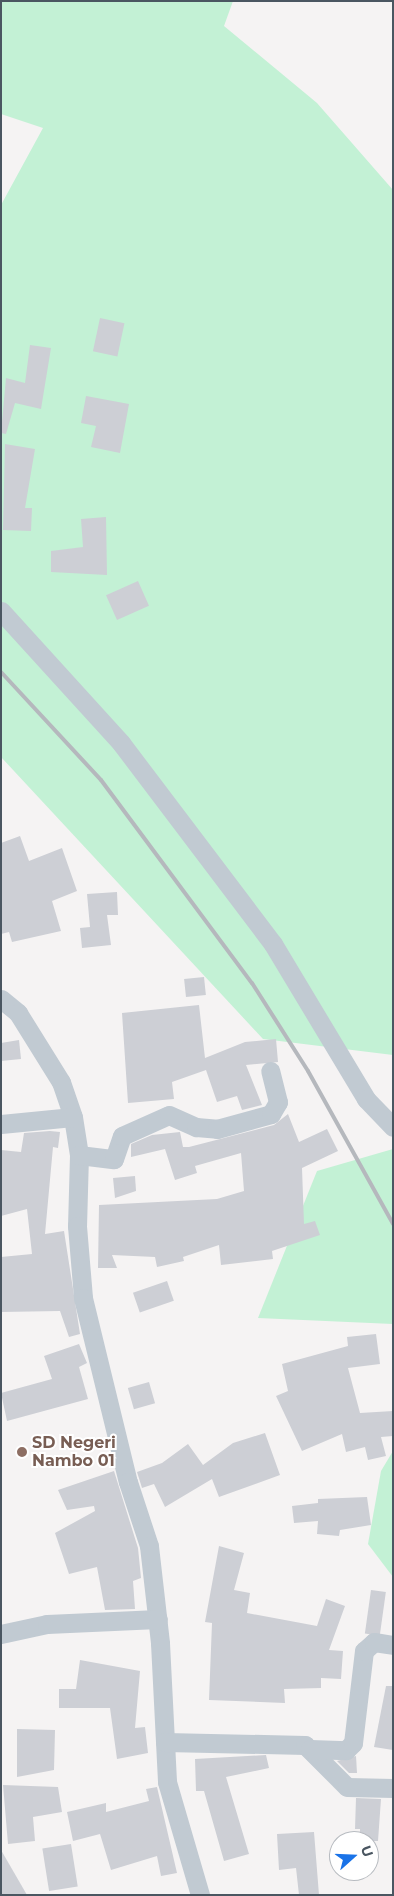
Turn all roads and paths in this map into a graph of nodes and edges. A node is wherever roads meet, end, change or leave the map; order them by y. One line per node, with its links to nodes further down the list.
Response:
1 (1, 611): 6 (street)
2 (1, 999): 4 (street)
3 (270, 1071): 7 (street)
4 (73, 1117): 5 (street); 7 (street)
5 (1, 1124)
6 (393, 1127)
7 (79, 1155): 8 (street)
8 (158, 1619): 9 (street); 11 (street)
9 (1, 1634)
10 (393, 1645): 12 (street)
11 (165, 1742): 12 (street); 14 (street)
12 (310, 1749): 13 (street)
13 (393, 1788)
14 (200, 1895)

